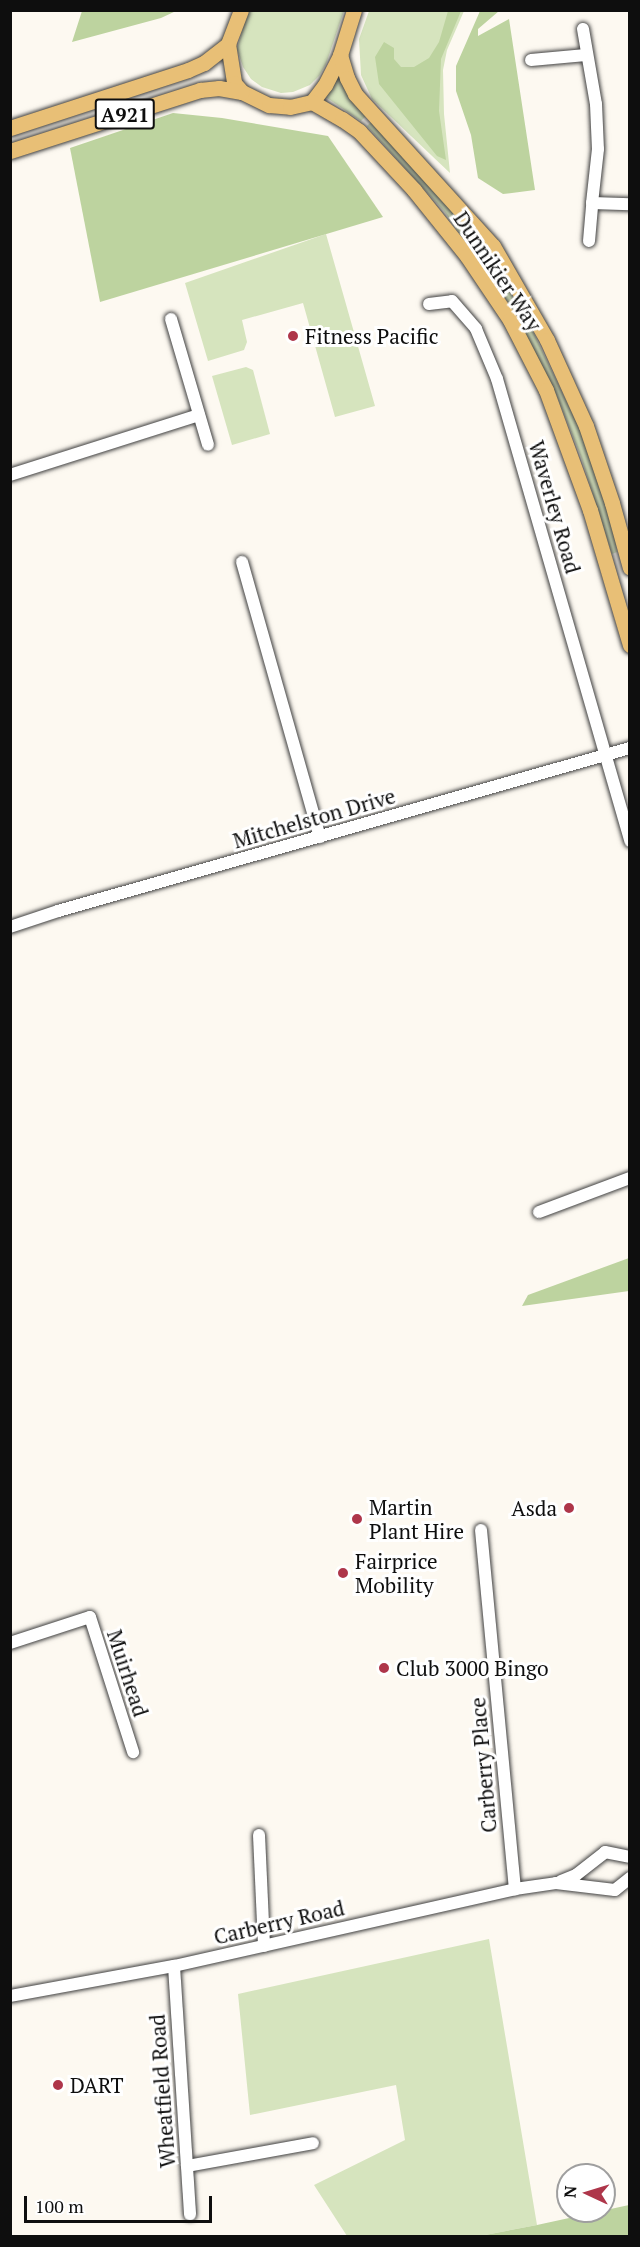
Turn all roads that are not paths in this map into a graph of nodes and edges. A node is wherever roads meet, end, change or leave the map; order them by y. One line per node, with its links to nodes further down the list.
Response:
1 (241, 10): 4 (main road)
2 (354, 10): 5 (main road)
3 (583, 29): 6 (street)
4 (228, 44): 8 (main road); 10 (main road, A921)
5 (340, 55): 9 (main road); 21 (main road, Dunnikier Way)
6 (586, 55): 7 (street); 12 (street)
7 (531, 60)
8 (242, 92): 9 (main road, A921); 11 (main road, A921)
9 (312, 102): 22 (main road, Dunnikier Way)
10 (10, 128)
11 (10, 151)
12 (592, 203): 13 (street); 14 (street)
13 (630, 204)
14 (589, 242)
15 (429, 304): 24 (street, Waverley Road)
16 (171, 318): 17 (street)
17 (199, 415): 18 (street); 19 (street)
18 (208, 445)
19 (10, 475)
20 (242, 562): 25 (street)
21 (630, 568)
22 (630, 645)
23 (630, 748): 24 (street, Mitchelston Drive)
24 (606, 755): 25 (street, Mitchelston Drive); 26 (street)
25 (320, 837): 27 (street, Mitchelston Drive)
26 (630, 841)
27 (10, 927)
28 (630, 1178): 29 (street)
29 (539, 1212)
30 (481, 1530): 38 (street, Carberry Place)
31 (10, 1643): 32 (street, Muirhead)
32 (133, 1752)
33 (259, 1835): 40 (street)
34 (627, 1859): 35 (street, Carberry Road)
35 (593, 1864): 37 (street, Carberry Road); 39 (street)
36 (629, 1877): 39 (street, Carberry Road)
37 (556, 1882): 38 (street, Carberry Road); 39 (street, Carberry Road)
38 (515, 1889): 40 (street, Carberry Road)
39 (602, 1889)
40 (264, 1946): 41 (street, Carberry Road)
41 (174, 1966): 42 (street, Carberry Road); 44 (street, Wheatfield Road)
42 (10, 1996)
43 (313, 2143): 44 (street)
44 (187, 2166): 45 (street, Wheatfield Road)
45 (190, 2214)

